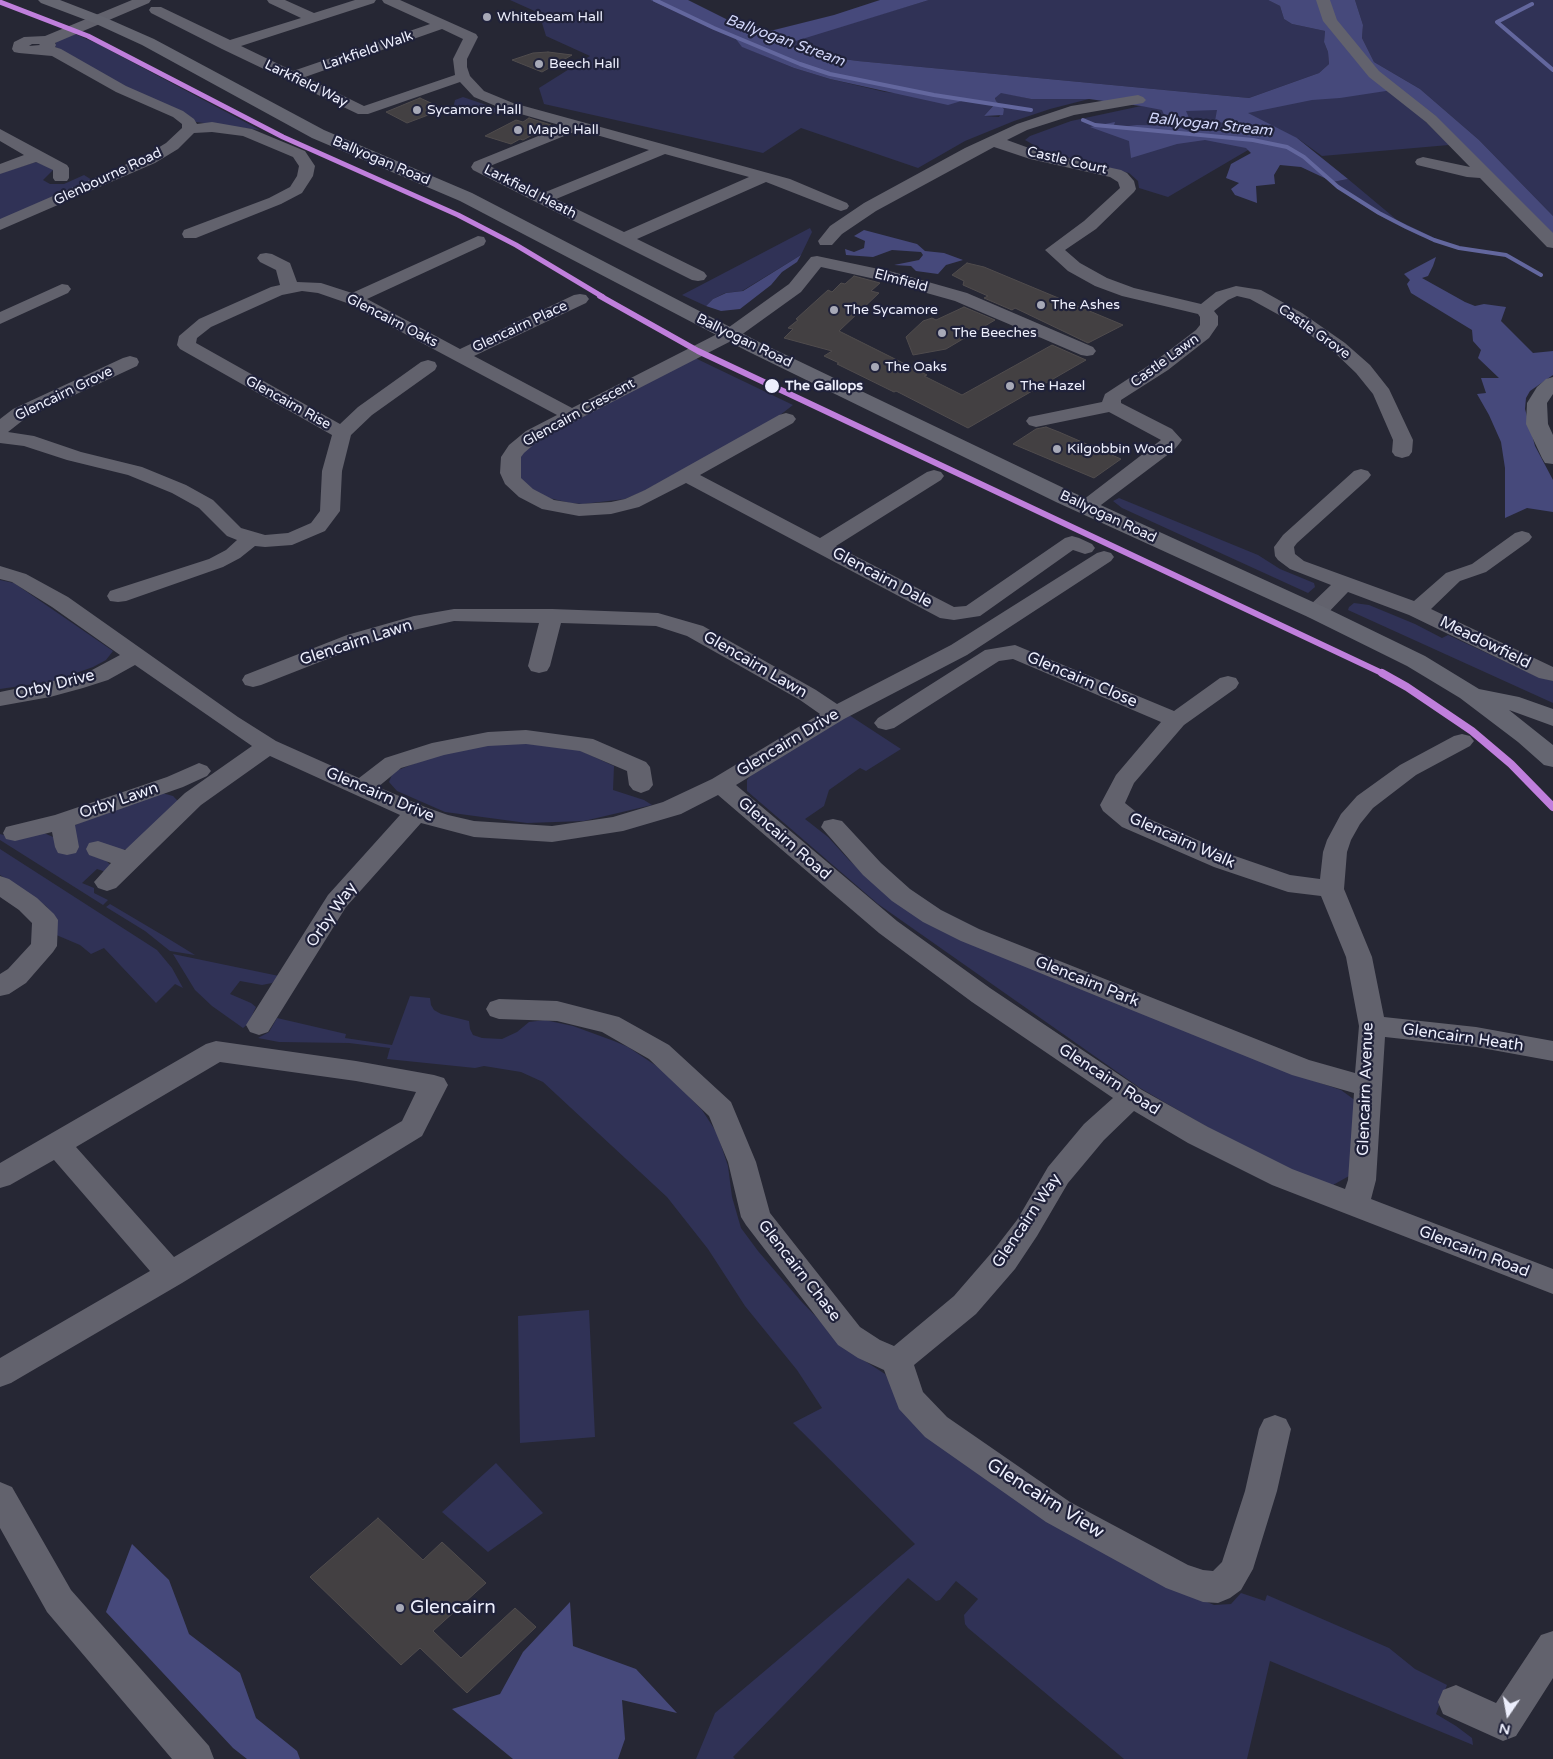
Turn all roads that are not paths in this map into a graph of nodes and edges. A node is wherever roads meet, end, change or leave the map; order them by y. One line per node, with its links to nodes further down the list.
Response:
1 (46, 0): 8 (street, Ballyogan Road)
2 (144, 0): 8 (street)
3 (274, 0): 9 (street)
4 (369, 0): 9 (street)
5 (389, 0): 10 (street)
6 (1323, 0): 23 (street)
7 (160, 5): 8 (street); 11 (street, Larkfield Way)
8 (104, 18): 16 (street); 42 (street, Ballyogan Road)
9 (313, 18): 11 (street)
10 (444, 24): 12 (street, Larkfield Walk); 13 (street)
11 (227, 46): 12 (street, Larkfield Way)
12 (291, 77): 13 (street, Larkfield Way)
13 (463, 77): 15 (street)
14 (1138, 100): 18 (street)
15 (578, 125): 19 (street); 26 (street, Larkfield Heath)
16 (190, 129): 28 (street, Glenbourne Road); 29 (street)
17 (0, 134): 20 (street)
18 (993, 141): 33 (street); 40 (street, Castle Court)
19 (664, 149): 24 (street); 26 (street)
20 (37, 156): 22 (street); 25 (street)
21 (1423, 162): 23 (street)
22 (0, 169)
23 (1482, 172): 32 (street)
24 (764, 177): 27 (street); 30 (street)
25 (61, 178)
26 (542, 199): 30 (street, Larkfield Heath)
27 (841, 206)
28 (0, 226)
29 (190, 234)
30 (623, 239): 35 (street, Larkfield Heath)
31 (478, 240): 38 (street)
32 (1553, 243)
33 (821, 252): 42 (street); 44 (street, Elmfield)
34 (266, 258): 36 (street)
35 (698, 276)
36 (290, 288): 38 (street, Glencairn Oaks); 43 (street, Glencairn Oaks)
37 (62, 290): 41 (street)
38 (353, 299): 45 (street, Glencairn Oaks)
39 (580, 299): 45 (street, Glencairn Place)
40 (1204, 310): 49 (street, Castle Lawn); 56 (street, Castle Grove)
41 (0, 319)
42 (730, 334): 50 (street, Glencairn Crescent); 61 (street, Ballyogan Road)
43 (186, 346): 54 (street, Glencairn Rise)
44 (1087, 351)
45 (460, 356): 50 (street, Glencairn Oaks)
46 (130, 362): 53 (street, Glencairn Grove)
47 (428, 366): 54 (street)
48 (1553, 382): 57 (street)
49 (1111, 406): 52 (street); 61 (street)
50 (571, 415): 59 (street, Glencairn Crescent)
51 (786, 419): 59 (street, Glencairn Crescent)
52 (1036, 421)
53 (0, 429)
54 (342, 433): 63 (street, Glencairn Rise)
55 (0, 437): 63 (street, Glencairn Rise)
56 (1402, 452)
57 (1553, 458)
58 (1361, 475): 67 (street, Meadowfield)
59 (686, 476): 64 (street, Glencairn Dale)
60 (935, 477): 64 (street)
61 (1086, 507): 70 (street, Ballyogan Road)
62 (1524, 537): 69 (street, Meadowfield)
63 (251, 539): 68 (street)
64 (821, 546): 65 (street, Glencairn Dale)
65 (1087, 549): 79 (street, Glencairn Drive)
66 (0, 572): 72 (street, Glencairn Drive)
67 (1345, 583): 69 (street, Meadowfield); 70 (street)
68 (118, 596)
69 (1417, 610): 74 (street, Meadowfield)
70 (1316, 612): 77 (street, Ballyogan Road)
71 (552, 615): 73 (street); 75 (street, Glencairn Lawn); 79 (street, Glencairn Lawn)
72 (136, 655): 78 (street, Orby Drive); 86 (street, Glencairn Drive)
73 (539, 666)
74 (1553, 674)
75 (253, 680)
76 (1228, 683): 81 (street, Glencairn Walk)
77 (1469, 693): 80 (street, Ballyogan Road); 84 (street, Ballyogan Road)
78 (0, 698)
79 (836, 714): 90 (street, Glencairn Drive)
80 (1553, 718)
81 (1176, 720): 82 (street, Glencairn Close); 103 (street, Glencairn Walk)
82 (886, 724)
83 (1553, 730): 84 (street)
84 (1527, 736): 87 (street, Ballyogan Road)
85 (1461, 740): 103 (street, Glencairn Avenue)
86 (268, 746): 92 (street, Glencairn Drive); 93 (street, Orby Lawn)
87 (1553, 759)
88 (199, 771): 89 (street, Orby Lawn)
89 (175, 782): 93 (street, Orby Lawn); 95 (street, Orby Lawn)
90 (720, 784): 94 (street, Glencairn Drive); 110 (street, Glencairn Road)
91 (641, 785): 92 (street)
92 (360, 788): 94 (street, Glencairn Drive)
93 (193, 799): 100 (street, Orby Lawn)
94 (416, 813): 106 (street, Orby Way)
95 (62, 821): 97 (street, Orby Lawn); 98 (street, Orby Lawn)
96 (833, 827): 109 (street, Glencairn Park)
97 (15, 833)
98 (67, 847)
99 (98, 849): 100 (street)
100 (130, 861): 101 (street, Orby Lawn)
101 (107, 882)
102 (0, 885): 104 (street)
103 (1332, 890): 107 (street, Glencairn Avenue)
104 (0, 986)
105 (499, 1009): 116 (street, Glencairn Chase)
106 (259, 1025)
107 (1372, 1026): 108 (street, Glencairn Heath); 109 (street, Glencairn Avenue)
108 (1553, 1051)
109 (1369, 1087): 113 (street, Glencairn Avenue)
110 (1132, 1097): 113 (street, Glencairn Road); 116 (street, Glencairn Way)
111 (57, 1145): 112 (street); 114 (street); 114 (street)
112 (0, 1177)
113 (1355, 1206): 115 (street, Glencairn Road)
114 (171, 1274): 117 (street)
115 (1553, 1282)
116 (897, 1361): 118 (street, Glencairn View)
117 (0, 1374)
118 (1275, 1428)
119 (0, 1497): 122 (street)
120 (1553, 1647): 121 (street)
121 (1456, 1702)
122 (196, 1759)

